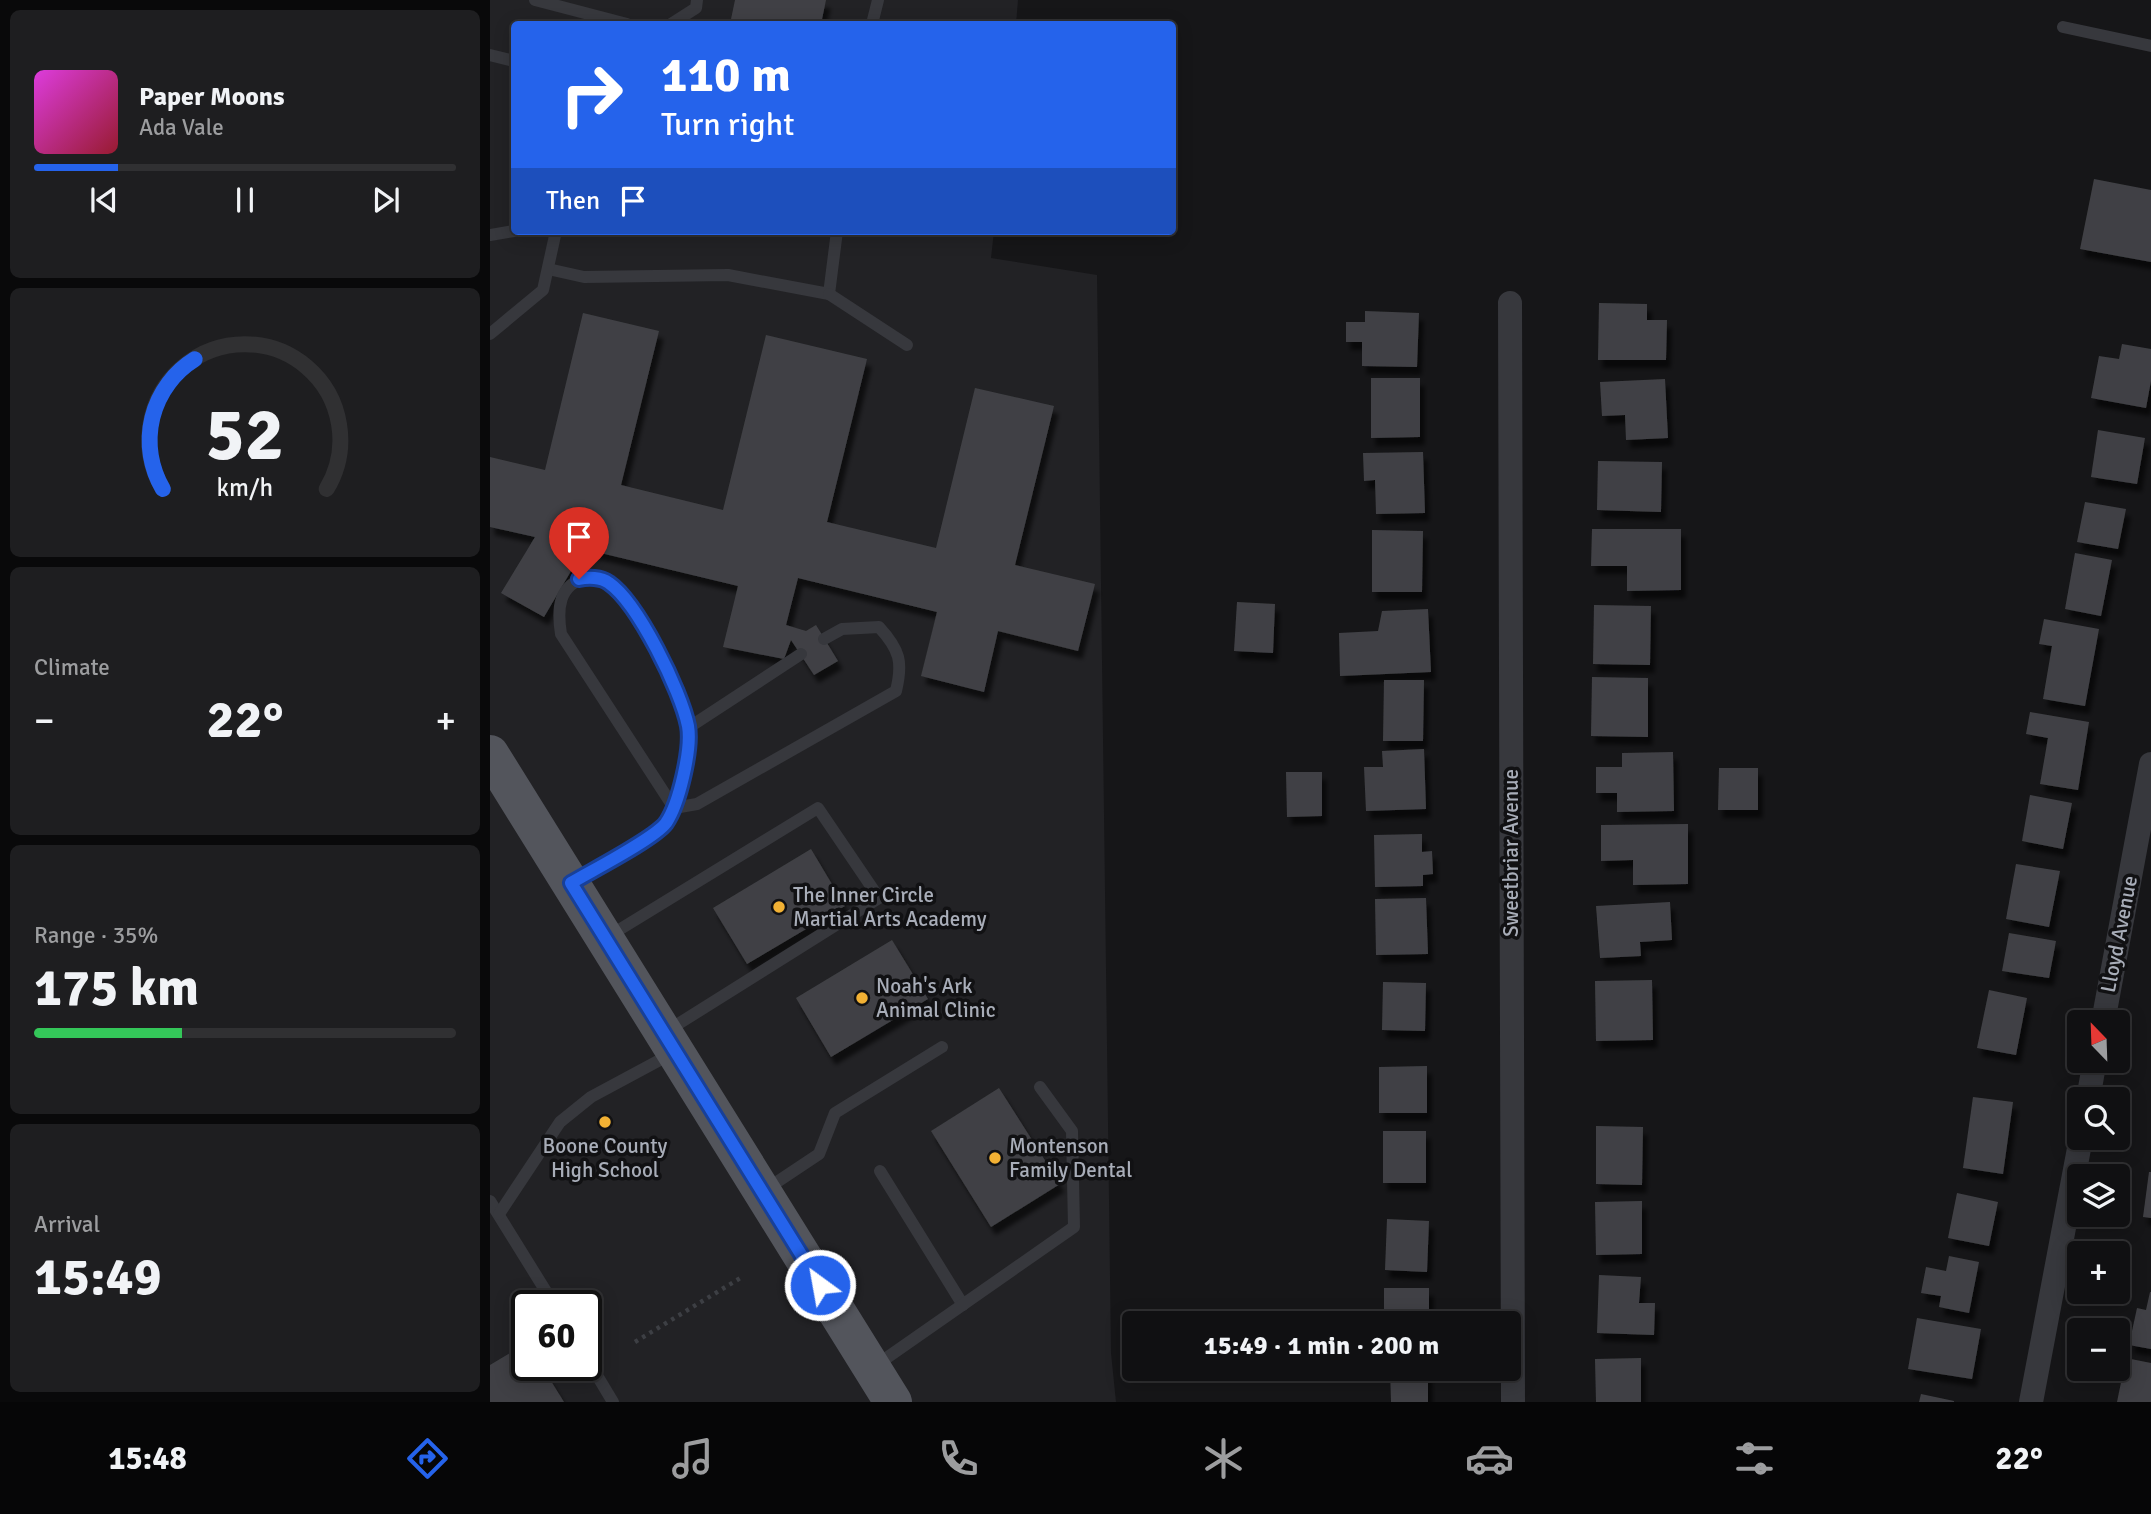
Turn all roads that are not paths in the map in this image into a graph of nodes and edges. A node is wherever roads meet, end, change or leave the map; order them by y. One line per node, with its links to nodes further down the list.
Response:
1 (535, 0): 4 (lane)
2 (697, 0): 5 (lane)
3 (878, 0): 6 (lane)
4 (616, 21)
5 (676, 21)
6 (873, 21)
7 (2063, 27): 8 (lane)
8 (2151, 46)
9 (490, 55): 10 (lane)
10 (511, 60)
11 (511, 232): 14 (lane)
12 (555, 235): 15 (lane)
13 (836, 235): 16 (lane)
14 (490, 236)
15 (548, 269): 16 (lane); 18 (lane)
16 (829, 294): 19 (lane)
17 (1510, 303): 43 (street, Sweetbriar Avenue)
18 (490, 334)
19 (907, 345)
20 (824, 639): 25 (lane)
21 (801, 654): 22 (lane)
22 (688, 728): 25 (lane); 25 (lane)
23 (490, 754): 26 (main road)
24 (2151, 764): 28 (street, Lloyd Avenue)
25 (674, 808): 26 (lane)
26 (571, 883): 27 (main road)
27 (606, 938): 29 (main road); 29 (lane)
28 (2104, 1010)
29 (670, 1042): 34 (main road); 36 (lane)
30 (942, 1047): 34 (lane)
31 (1040, 1087): 38 (lane)
32 (2079, 1150): 44 (street)
33 (880, 1171): 38 (lane)
34 (762, 1191): 39 (main road)
35 (490, 1201): 36 (lane)
36 (499, 1214): 37 (lane)
37 (545, 1290)
38 (963, 1305): 39 (lane)
39 (872, 1368): 42 (main road)
40 (600, 1381): 41 (lane)
41 (613, 1402)
42 (893, 1402)
43 (1513, 1402)
44 (2031, 1402)

